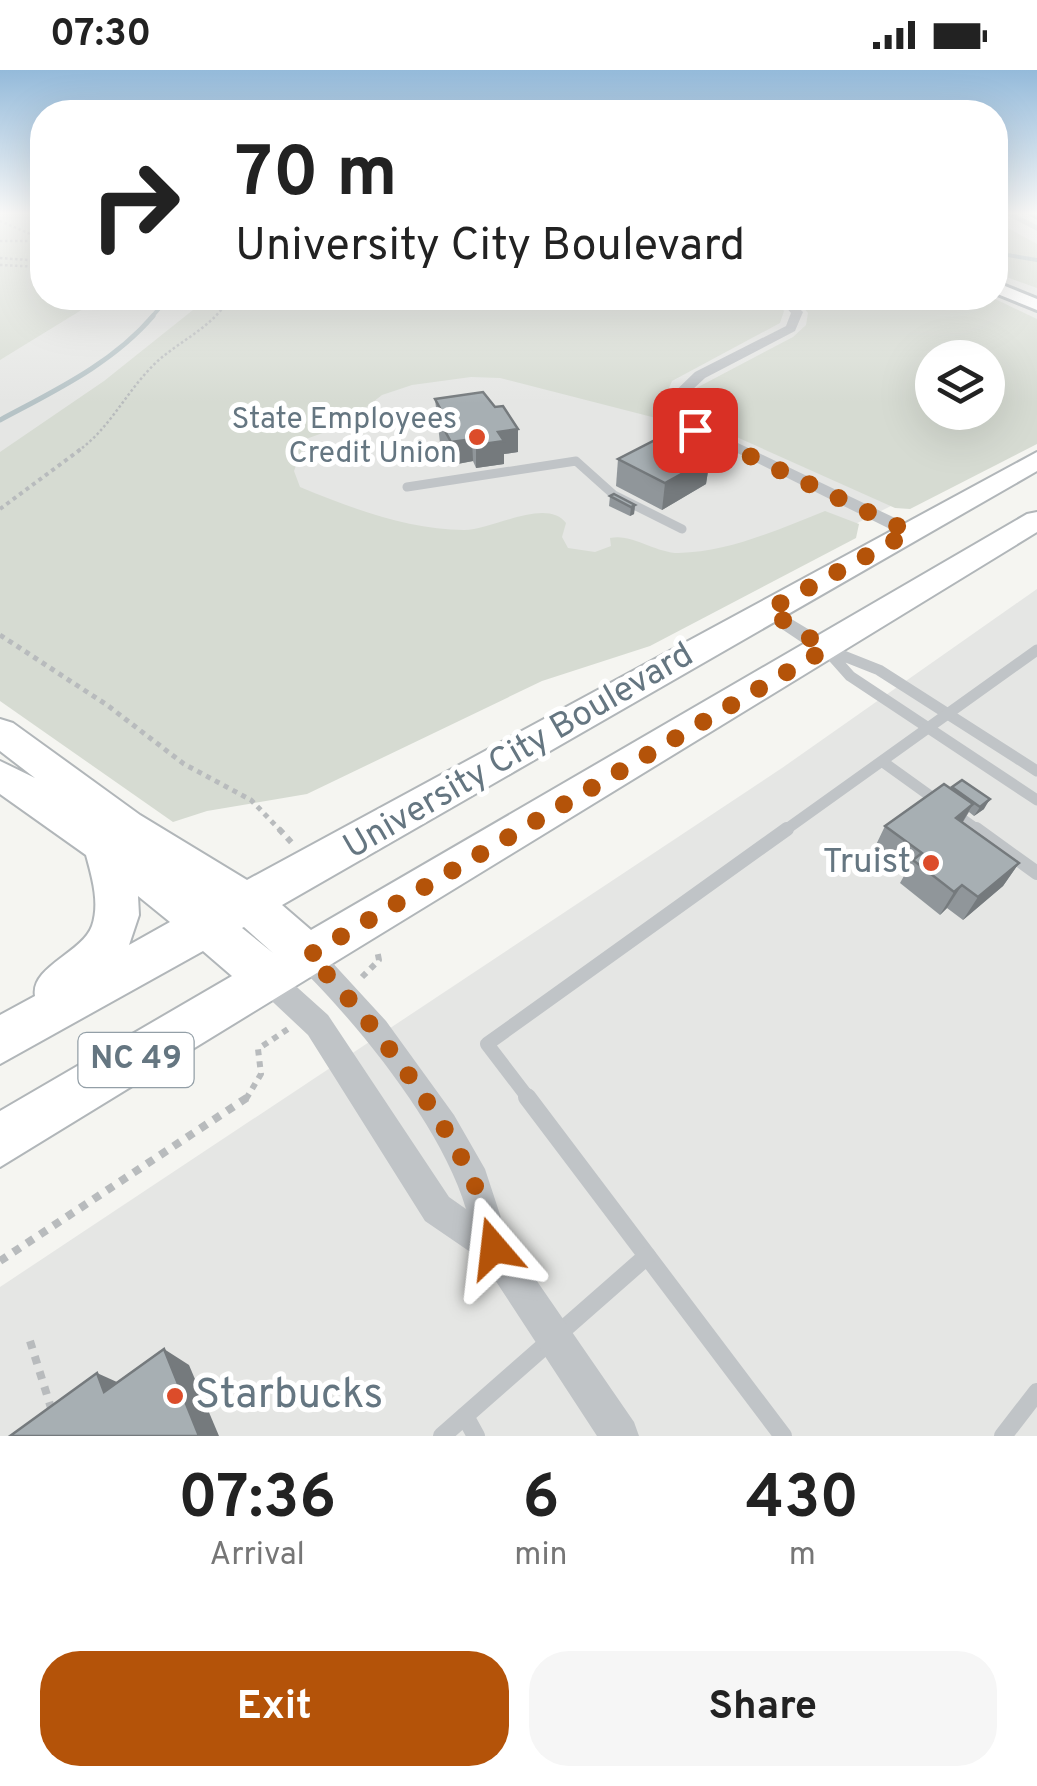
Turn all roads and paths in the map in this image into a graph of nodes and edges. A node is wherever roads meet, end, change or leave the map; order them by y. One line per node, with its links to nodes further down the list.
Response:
1 (1008, 290): 2 (street)
2 (1037, 302)
3 (220, 310): 7 (path)
4 (795, 310): 10 (street)
5 (1037, 460): 10 (main road, University City Boulevard / NC 49)
6 (407, 487): 9 (lane)
7 (0, 509)
8 (1037, 520): 13 (main road, University City Boulevard / NC 49)
9 (682, 529)
10 (910, 532): 11 (main road, University City Boulevard / NC 49)
11 (768, 610): 13 (street); 25 (main road, University City Boulevard / NC 49)
12 (0, 634): 22 (path)
13 (826, 649): 15 (lane); 16 (lane); 27 (main road, University City Boulevard / NC 49)
14 (1037, 650): 15 (lane)
15 (948, 714): 16 (lane); 19 (lane)
16 (929, 729): 18 (lane); 21 (lane)
17 (0, 732): 25 (main road)
18 (883, 762): 24 (lane); 34 (lane)
19 (1037, 772)
20 (0, 775): 23 (main road)
21 (1037, 800)
22 (294, 845)
23 (106, 851): 25 (main road); 29 (main road)
24 (1037, 873)
25 (228, 914): 27 (main road); 31 (main road, University City Boulevard / NC 49)
26 (376, 950): 28 (path)
27 (288, 968): 32 (main road, University City Boulevard / NC 49); 33 (street); 33 (street)
28 (368, 973)
29 (0, 1031)
30 (281, 1034): 35 (path)
31 (0, 1041)
32 (0, 1141)
33 (494, 1248): 36 (street)
34 (647, 1256): 36 (lane); 44 (lane)
35 (0, 1261)
36 (554, 1337): 39 (lane); 43 (street)
37 (30, 1341): 40 (path)
38 (1037, 1392): 45 (lane)
39 (465, 1416): 41 (lane); 42 (lane)
40 (56, 1424)
41 (442, 1436)
42 (476, 1436)
43 (620, 1436)
44 (783, 1436)
45 (1003, 1436)

